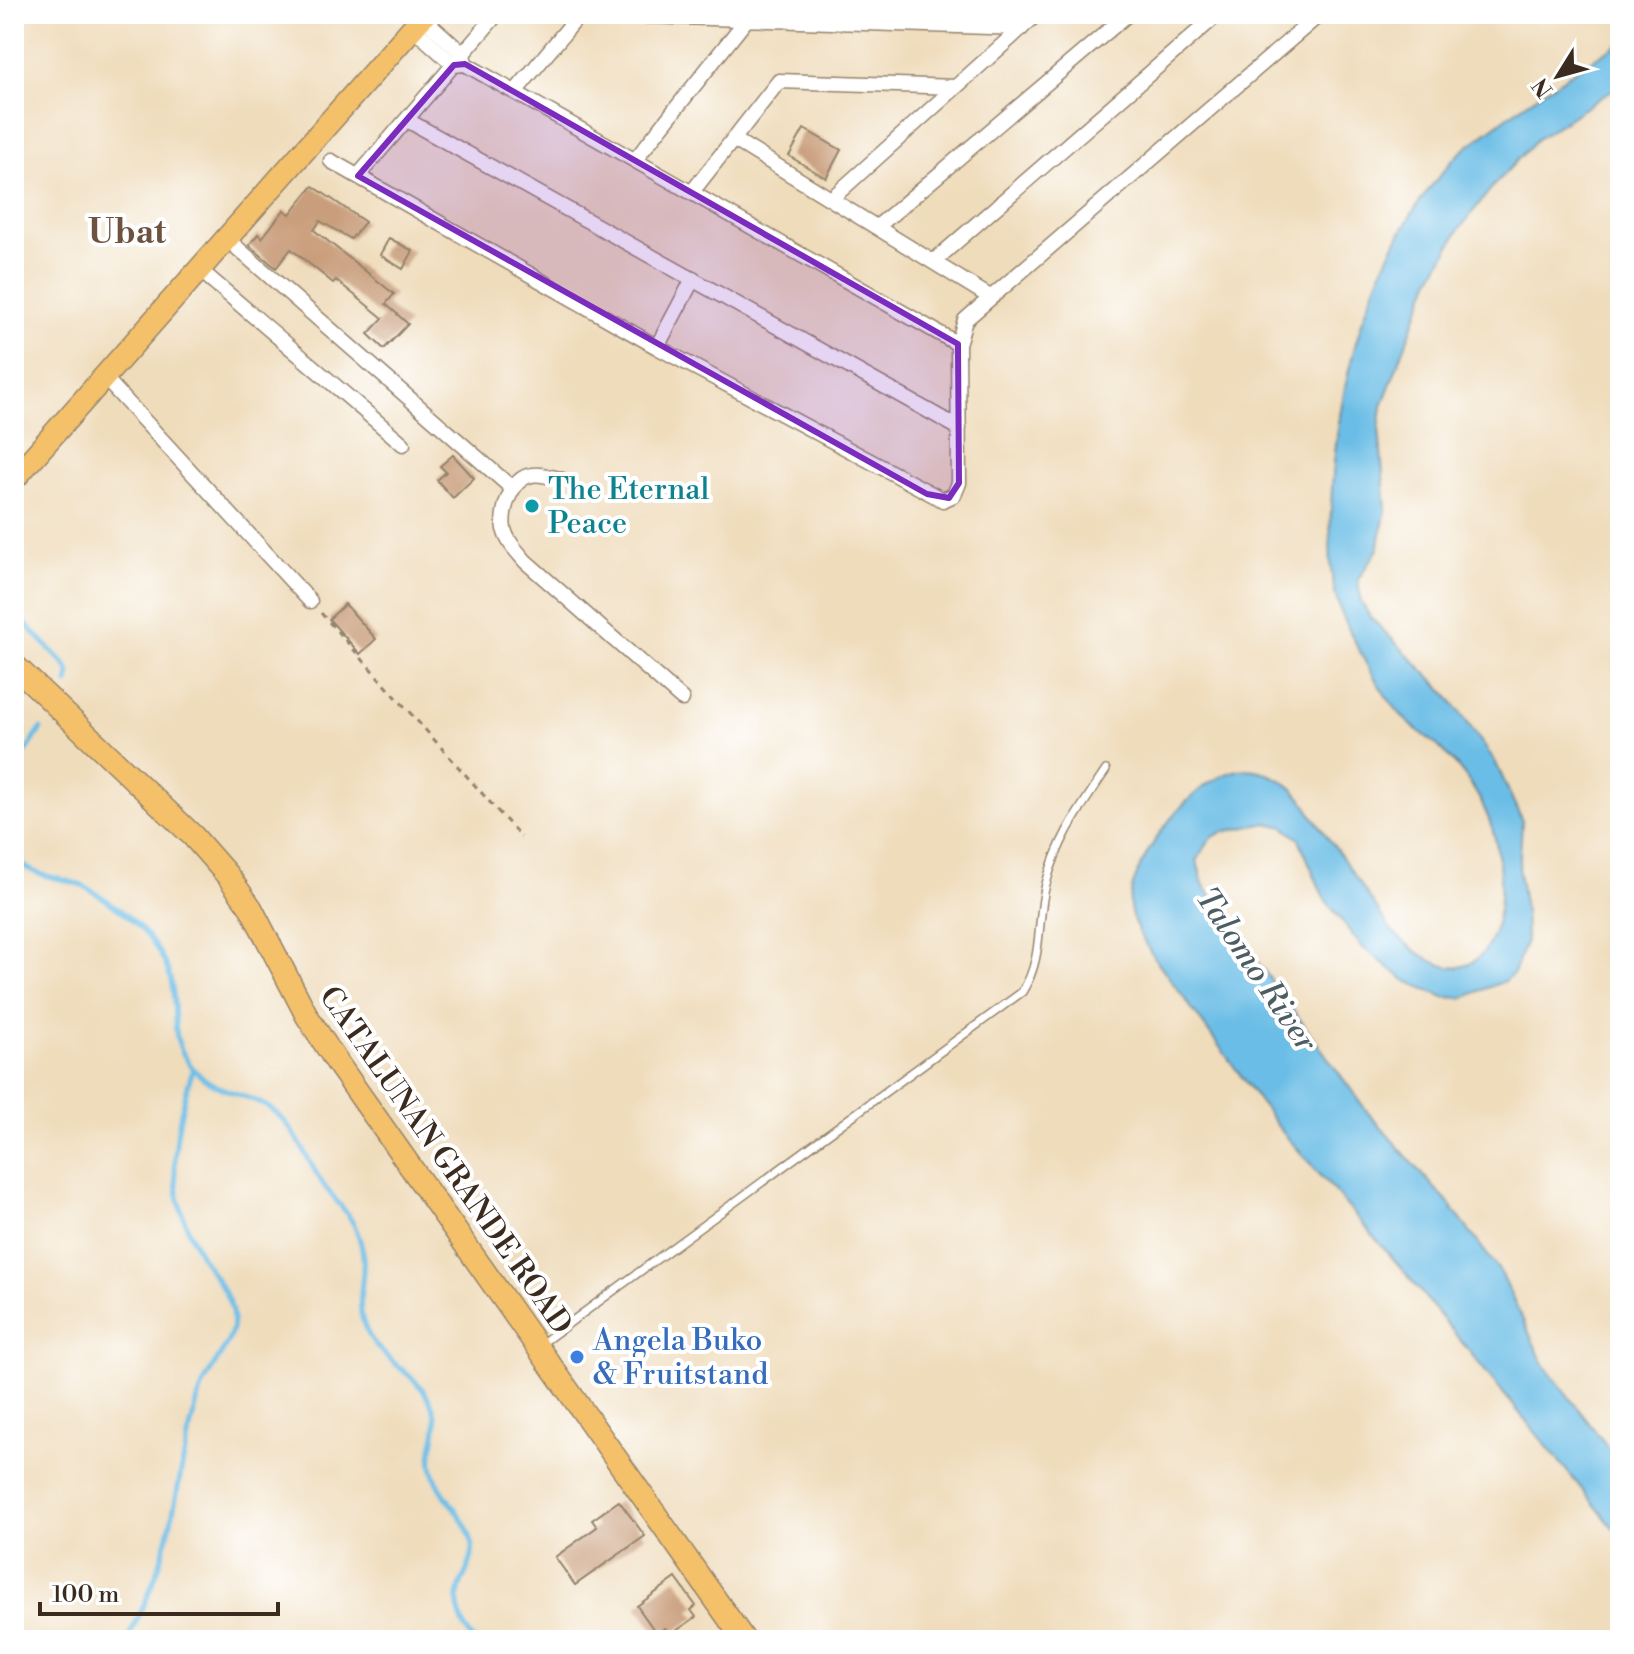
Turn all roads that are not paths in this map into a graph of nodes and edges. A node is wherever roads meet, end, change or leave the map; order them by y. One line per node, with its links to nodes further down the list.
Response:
1 (497, 14): 10 (street)
2 (582, 14): 7 (street); 12 (street)
3 (1037, 14): 9 (street)
4 (1128, 14): 20 (street)
5 (1218, 14): 22 (street)
6 (1320, 14): 25 (street)
7 (747, 19): 9 (street); 15 (street)
8 (420, 20): 10 (street); 21 (main road)
9 (1022, 28): 11 (street)
10 (461, 61): 12 (street); 13 (street)
11 (956, 87): 14 (street); 19 (street)
12 (515, 92): 15 (street)
13 (407, 120): 17 (street); 24 (street)
14 (733, 139): 18 (street); 19 (street)
15 (635, 160): 18 (street)
16 (331, 161): 17 (street)
17 (358, 176): 27 (street)
18 (692, 192): 26 (street)
19 (831, 199): 20 (street)
20 (877, 227): 22 (street)
21 (227, 239): 23 (main road); 33 (street)
22 (933, 262): 25 (street)
23 (200, 270): 28 (main road); 30 (street)
24 (693, 279): 27 (street); 29 (street)
25 (990, 297): 26 (street)
26 (958, 344): 29 (street)
27 (657, 347): 29 (street)
28 (104, 377): 31 (main road); 34 (street)
29 (959, 428)
30 (403, 444)
31 (14, 479)
32 (563, 480): 33 (street)
33 (513, 489): 36 (street)
34 (310, 601)
35 (14, 665): 38 (main road, CATALUNAN GRANDE ROAD)
36 (682, 699)
37 (1106, 770): 38 (lane)
38 (538, 1346): 39 (main road, CATALUNAN GRANDE ROAD)
39 (744, 1640)

